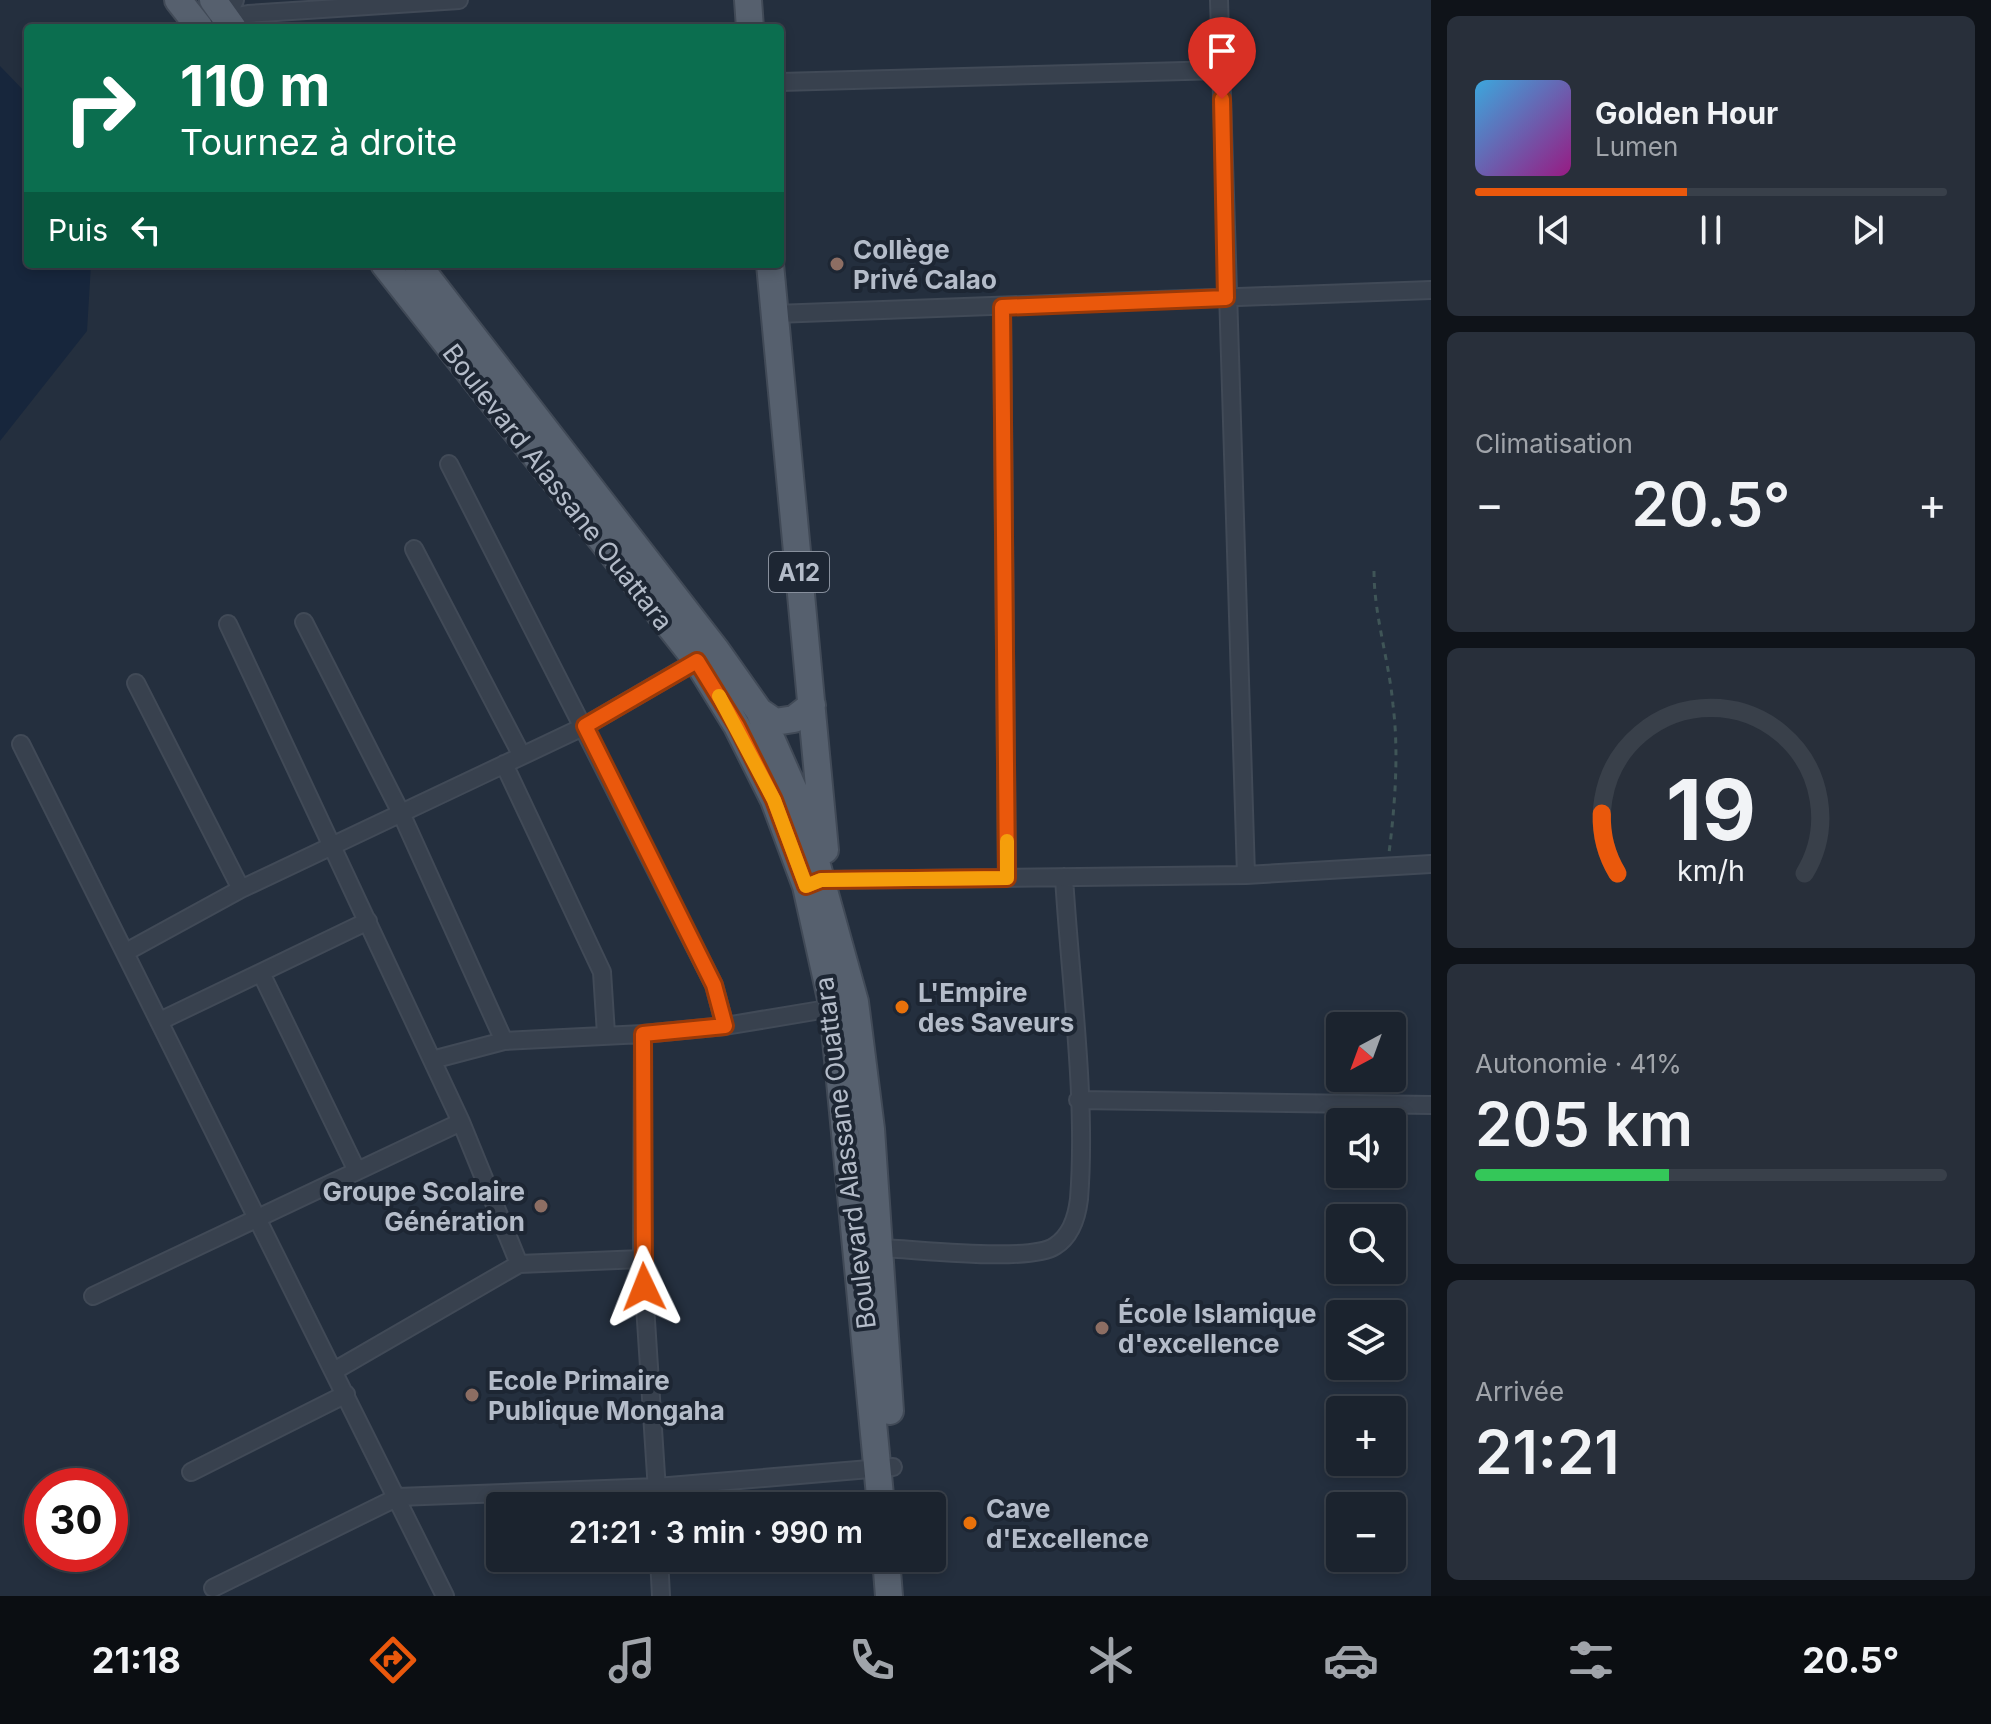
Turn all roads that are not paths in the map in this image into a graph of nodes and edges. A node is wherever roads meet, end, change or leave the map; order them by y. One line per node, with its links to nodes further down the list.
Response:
1 (178, 0): 7 (main road)
2 (459, 0): 5 (street)
3 (748, 0): 8 (main road)
4 (1219, 0): 9 (street)
5 (391, 2): 6 (street)
6 (224, 15)
7 (197, 24)
8 (750, 24)
9 (1222, 70): 10 (street); 15 (street)
10 (784, 82)
11 (387, 268): 22 (main road, Boulevard Alassane Ouattara / A12)
12 (420, 268): 22 (main road, Boulevard Alassane Ouattara / A12)
13 (770, 268): 17 (main road, A12)
14 (1431, 290): 15 (street)
15 (1226, 298): 16 (street); 33 (street)
16 (1002, 307): 17 (street); 35 (street)
17 (775, 314): 24 (main road, A12)
18 (449, 464): 26 (street)
19 (414, 549): 28 (street)
20 (304, 622): 30 (street)
21 (228, 624): 31 (street)
22 (707, 655): 25 (main road, Boulevard Alassane Ouattara / A12); 26 (street); 36 (main road, Boulevard Alassane Ouattara / A12)
23 (136, 683): 37 (street)
24 (812, 705): 25 (main road); 36 (main road, A12)
25 (759, 711): 36 (main road, Boulevard Alassane Ouattara / A12)
26 (585, 726): 28 (street); 43 (street)
27 (21, 744): 39 (street)
28 (522, 756): 29 (street)
29 (504, 764): 30 (street); 44 (street)
30 (401, 813): 31 (street); 46 (street)
31 (333, 845): 37 (street); 38 (street)
32 (1431, 864): 33 (street)
33 (1246, 875): 34 (street)
34 (1064, 877): 35 (street); 48 (street)
35 (1007, 878): 36 (street)
36 (813, 883): 41 (main road, Boulevard Alassane Ouattara / A12); 53 (main road, Boulevard Alassane Ouattara / A12)
37 (241, 889): 39 (street)
38 (368, 921): 40 (street); 47 (street)
39 (126, 952): 42 (street)
40 (261, 973): 42 (street); 51 (street)
41 (833, 1008): 43 (street); 59 (main road, Boulevard Alassane Ouattara / A12)
42 (160, 1021): 52 (street)
43 (725, 1026): 45 (street)
44 (606, 1034): 45 (street); 46 (street)
45 (643, 1034): 54 (street)
46 (504, 1041): 47 (street)
47 (432, 1060): 50 (street)
48 (1078, 1100): 49 (street); 53 (street)
49 (1431, 1105)
50 (461, 1122): 51 (street); 55 (street)
51 (357, 1171): 52 (street)
52 (258, 1219): 56 (street); 57 (street)
53 (881, 1248): 59 (main road, Boulevard Alassane Ouattara / A12)
54 (642, 1259): 55 (street); 61 (street)
55 (519, 1264): 57 (street)
56 (93, 1296)
57 (334, 1371): 58 (street)
58 (346, 1394): 60 (street); 65 (street)
59 (885, 1467): 61 (street); 63 (main road, Boulevard Alassane Ouattara / A12); 64 (main road, Boulevard Alassane Ouattara / A12)
60 (191, 1472)
61 (657, 1487): 62 (street); 65 (street)
62 (657, 1492)
63 (882, 1492)
64 (891, 1492)
65 (398, 1497): 69 (street); 70 (street)
66 (660, 1572): 71 (street)
67 (887, 1572): 72 (main road)
68 (900, 1572): 73 (main road)
69 (213, 1588)
70 (445, 1596)
71 (661, 1596)
72 (889, 1596)
73 (901, 1596)

